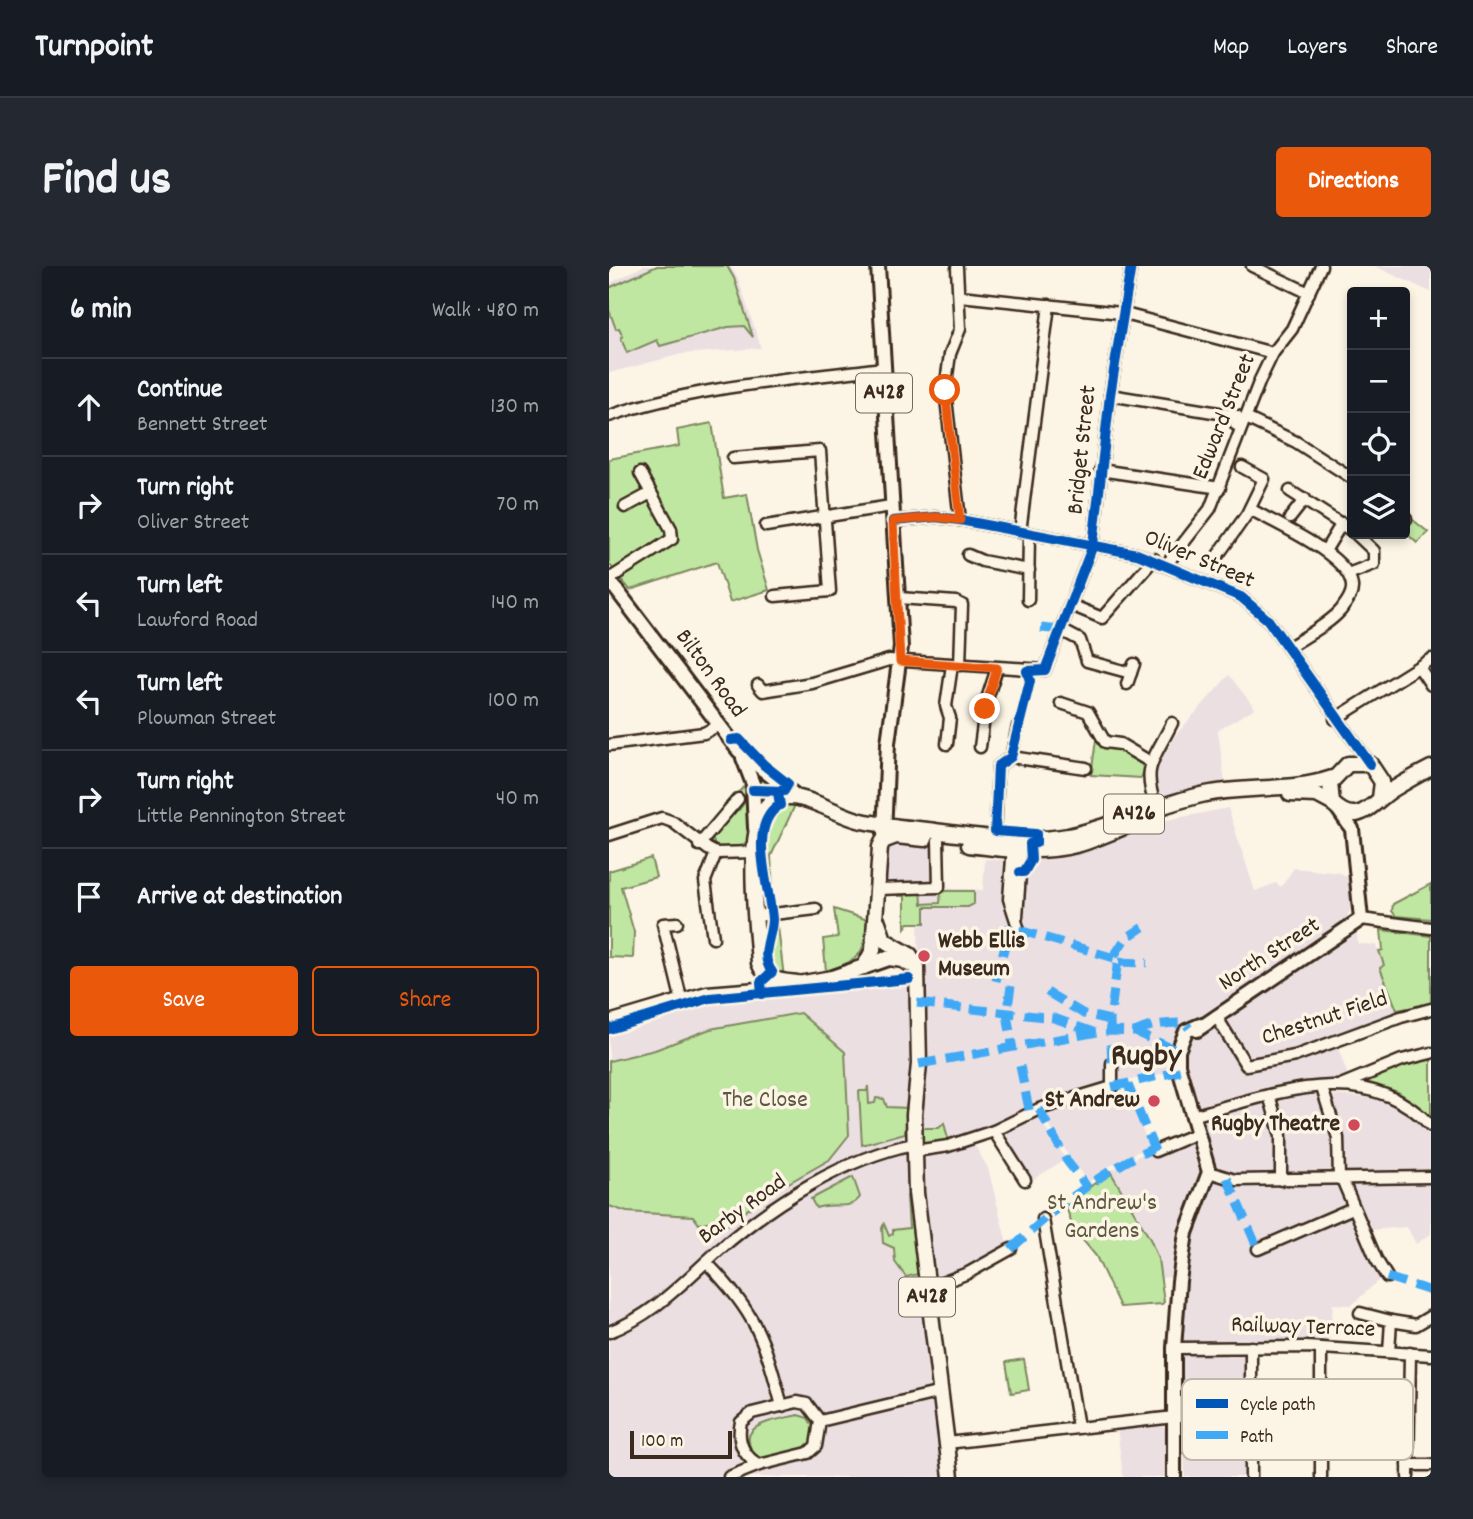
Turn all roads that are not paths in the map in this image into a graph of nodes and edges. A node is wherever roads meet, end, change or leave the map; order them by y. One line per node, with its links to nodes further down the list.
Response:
1 (878, 266): 11 (main road, A428)
2 (1131, 266): 9 (street, Bridget Street)
3 (1252, 266): 6 (street)
4 (1321, 266): 6 (street, Edward Street)
5 (957, 268): 7 (street)
6 (1309, 293): 10 (street, Edward Street)
7 (960, 296): 8 (street); 30 (street)
8 (1049, 305): 9 (street); 35 (street)
9 (1121, 313): 10 (street); 12 (street, Bridget Street)
10 (1273, 353): 14 (street, Edward Street)
11 (883, 368): 13 (street); 25 (main road, A428)
12 (1110, 395): 15 (street); 18 (street, Bridget Street)
13 (609, 416)
14 (1247, 418): 20 (street); 21 (street, Edward Street)
15 (1236, 425)
16 (733, 458): 28 (street)
17 (1243, 467): 27 (street)
18 (1100, 470): 21 (street); 37 (street, Bridget Street)
19 (640, 472): 23 (street)
20 (1349, 476)
21 (1220, 488): 38 (street, Edward Street)
22 (1290, 491): 24 (street)
23 (651, 493): 26 (street); 47 (street)
24 (1305, 499): 29 (street); 32 (street)
25 (891, 506): 28 (street); 31 (main road, A428)
26 (625, 507)
27 (1250, 509): 39 (street); 41 (street)
28 (824, 517): 33 (street); 48 (street)
29 (1290, 519)
30 (960, 520): 31 (street, Oliver Street); 35 (street, Oliver Street)
31 (893, 521): 49 (main road, A428)
32 (1342, 523): 34 (street); 39 (street)
33 (766, 526)
34 (1347, 527)
35 (1025, 533): 37 (street, Oliver Street); 44 (street)
36 (1361, 539): 46 (street)
37 (1093, 545): 42 (street, Oliver Street); 51 (street, Bridget Street)
38 (1183, 545): 43 (street, Edward Street); 45 (street)
39 (1325, 551): 46 (street)
40 (968, 555): 44 (street)
41 (1218, 555)
42 (1154, 559): 43 (street, Oliver Street); 51 (street)
43 (1167, 564): 45 (street, Oliver Street)
44 (1028, 570): 50 (street)
45 (1183, 570): 53 (street, Oliver Street)
46 (1348, 574): 53 (street)
47 (609, 579): 65 (main road, Bilton Road)
48 (775, 596)
49 (899, 598): 55 (main road, A428); 56 (street)
50 (1028, 600)
51 (1071, 605): 52 (street, Bridget Street)
52 (1061, 629): 58 (street, Bridget Street); 59 (street)
53 (1288, 648): 63 (street, Oliver Street)
54 (1431, 659): 57 (street)
55 (900, 661): 56 (street); 60 (street); 88 (main road, A428)
56 (956, 665): 58 (street); 68 (street)
57 (1419, 667): 61 (street); 63 (street)
58 (997, 668): 70 (street)
59 (1127, 684)
60 (758, 685)
61 (1431, 685)
62 (1061, 703): 73 (street)
63 (1335, 719): 67 (street, Oliver Street)
64 (1172, 723): 73 (street)
65 (719, 725): 69 (street); 71 (main road, Bilton Road)
66 (1018, 726): 72 (street)
67 (1346, 735): 74 (street); 76 (street, Oliver Street)
68 (947, 744)
69 (609, 745)
70 (980, 747)
71 (739, 751): 83 (main road, Bilton Road); 89 (main road)
72 (1011, 757): 75 (street); 92 (street)
73 (1151, 763): 85 (street)
74 (1348, 764): 76 (highway); 79 (highway, A426)
75 (1086, 768)
76 (1374, 768): 78 (highway); 81 (highway)
77 (1431, 768): 78 (highway)
78 (1414, 776): 81 (highway)
79 (1332, 778): 80 (highway, A426); 84 (highway)
80 (1249, 792): 84 (highway, A426); 85 (highway, A426); 96 (highway, A426)
81 (1380, 798): 86 (highway)
82 (738, 799): 95 (street)
83 (800, 799): 87 (highway, Bilton Road); 89 (highway)
84 (1335, 806): 86 (highway, A426); 91 (main road)
85 (1156, 807): 96 (highway, A426)
86 (1369, 810): 91 (main road)
87 (860, 821): 88 (highway, Bilton Road / A426); 94 (highway)
88 (885, 824): 92 (highway, A426); 94 (main road, A428)
89 (755, 832): 97 (highway)
90 (609, 835): 95 (street)
91 (1353, 836): 105 (main road)
92 (995, 838): 96 (highway, A426)
93 (938, 840): 94 (highway, A426); 96 (highway, A426); 99 (street)
94 (881, 844): 99 (highway, A428)
95 (699, 845): 98 (street)
96 (1017, 845): 107 (street)
97 (755, 852): 98 (street); 103 (highway)
98 (716, 853): 102 (street)
99 (879, 889): 104 (highway, A428)
100 (817, 909): 103 (street)
101 (722, 913): 102 (street)
102 (710, 914): 109 (street)
103 (756, 915): 110 (highway)
104 (877, 915): 111 (highway); 112 (highway, A428)
105 (1361, 919): 108 (street); 117 (main road, North Street)
106 (677, 923): 115 (street)
107 (1018, 927)
108 (1431, 928)
109 (713, 938)
110 (759, 962): 113 (highway); 114 (highway)
111 (864, 967): 112 (highway); 113 (highway)
112 (917, 978): 128 (highway, A428)
113 (797, 984): 114 (highway)
114 (727, 991): 115 (highway)
115 (682, 1002): 118 (highway)
116 (1431, 1009): 117 (street, Chestnut Field)
117 (1216, 1016): 124 (main road, North Street)
118 (609, 1023)
119 (1431, 1053): 121 (street)
120 (1111, 1063): 126 (street, Barby Road)
121 (1340, 1086): 122 (street); 125 (street)
122 (1322, 1088): 123 (street); 132 (street)
123 (1269, 1095): 124 (street); 134 (street)
124 (1192, 1116): 127 (main road)
125 (1431, 1126)
126 (994, 1131): 128 (street, Barby Road); 133 (street)
127 (1198, 1133): 129 (street); 130 (main road)
128 (915, 1148): 139 (street, Barby Road); 141 (highway, A428)
129 (1155, 1151)
130 (1209, 1172): 134 (street); 147 (main road)
131 (1431, 1177): 132 (street)
132 (1341, 1179): 134 (street); 135 (street)
133 (1025, 1180)
134 (1281, 1180)
135 (1353, 1208): 137 (street); 140 (street)
136 (1043, 1219): 159 (street)
137 (1258, 1249)
138 (1011, 1250): 141 (street)
139 (706, 1262): 145 (street, Barby Road); 156 (street)
140 (1387, 1277)
141 (926, 1289): 155 (highway, A428)
142 (1360, 1313): 144 (street)
143 (1431, 1316): 144 (street)
144 (1391, 1321): 149 (street)
145 (609, 1332)
146 (1251, 1347): 147 (street, Railway Terrace); 148 (street, Railway Terrace); 152 (street)
147 (1174, 1348): 157 (main road)
148 (1321, 1348): 149 (street, Railway Terrace); 153 (street)
149 (1389, 1352): 150 (street, Railway Terrace)
150 (1410, 1353): 151 (street, Railway Terrace); 154 (street)
151 (1431, 1355)
152 (1251, 1379)
153 (1321, 1379)
154 (1410, 1379)
155 (941, 1392): 158 (street); 160 (highway, A428)
156 (782, 1406): 158 (street); 162 (street)
157 (1174, 1417): 159 (street); 167 (main road)
158 (820, 1421): 162 (street)
159 (1078, 1427): 160 (street)
160 (947, 1443): 166 (highway, A428)
161 (1408, 1460): 163 (street)
162 (759, 1465): 165 (street)
163 (1408, 1465): 164 (street); 168 (street)
164 (1431, 1465)
165 (729, 1477)
166 (951, 1477)
167 (1174, 1477)
168 (1408, 1477)

